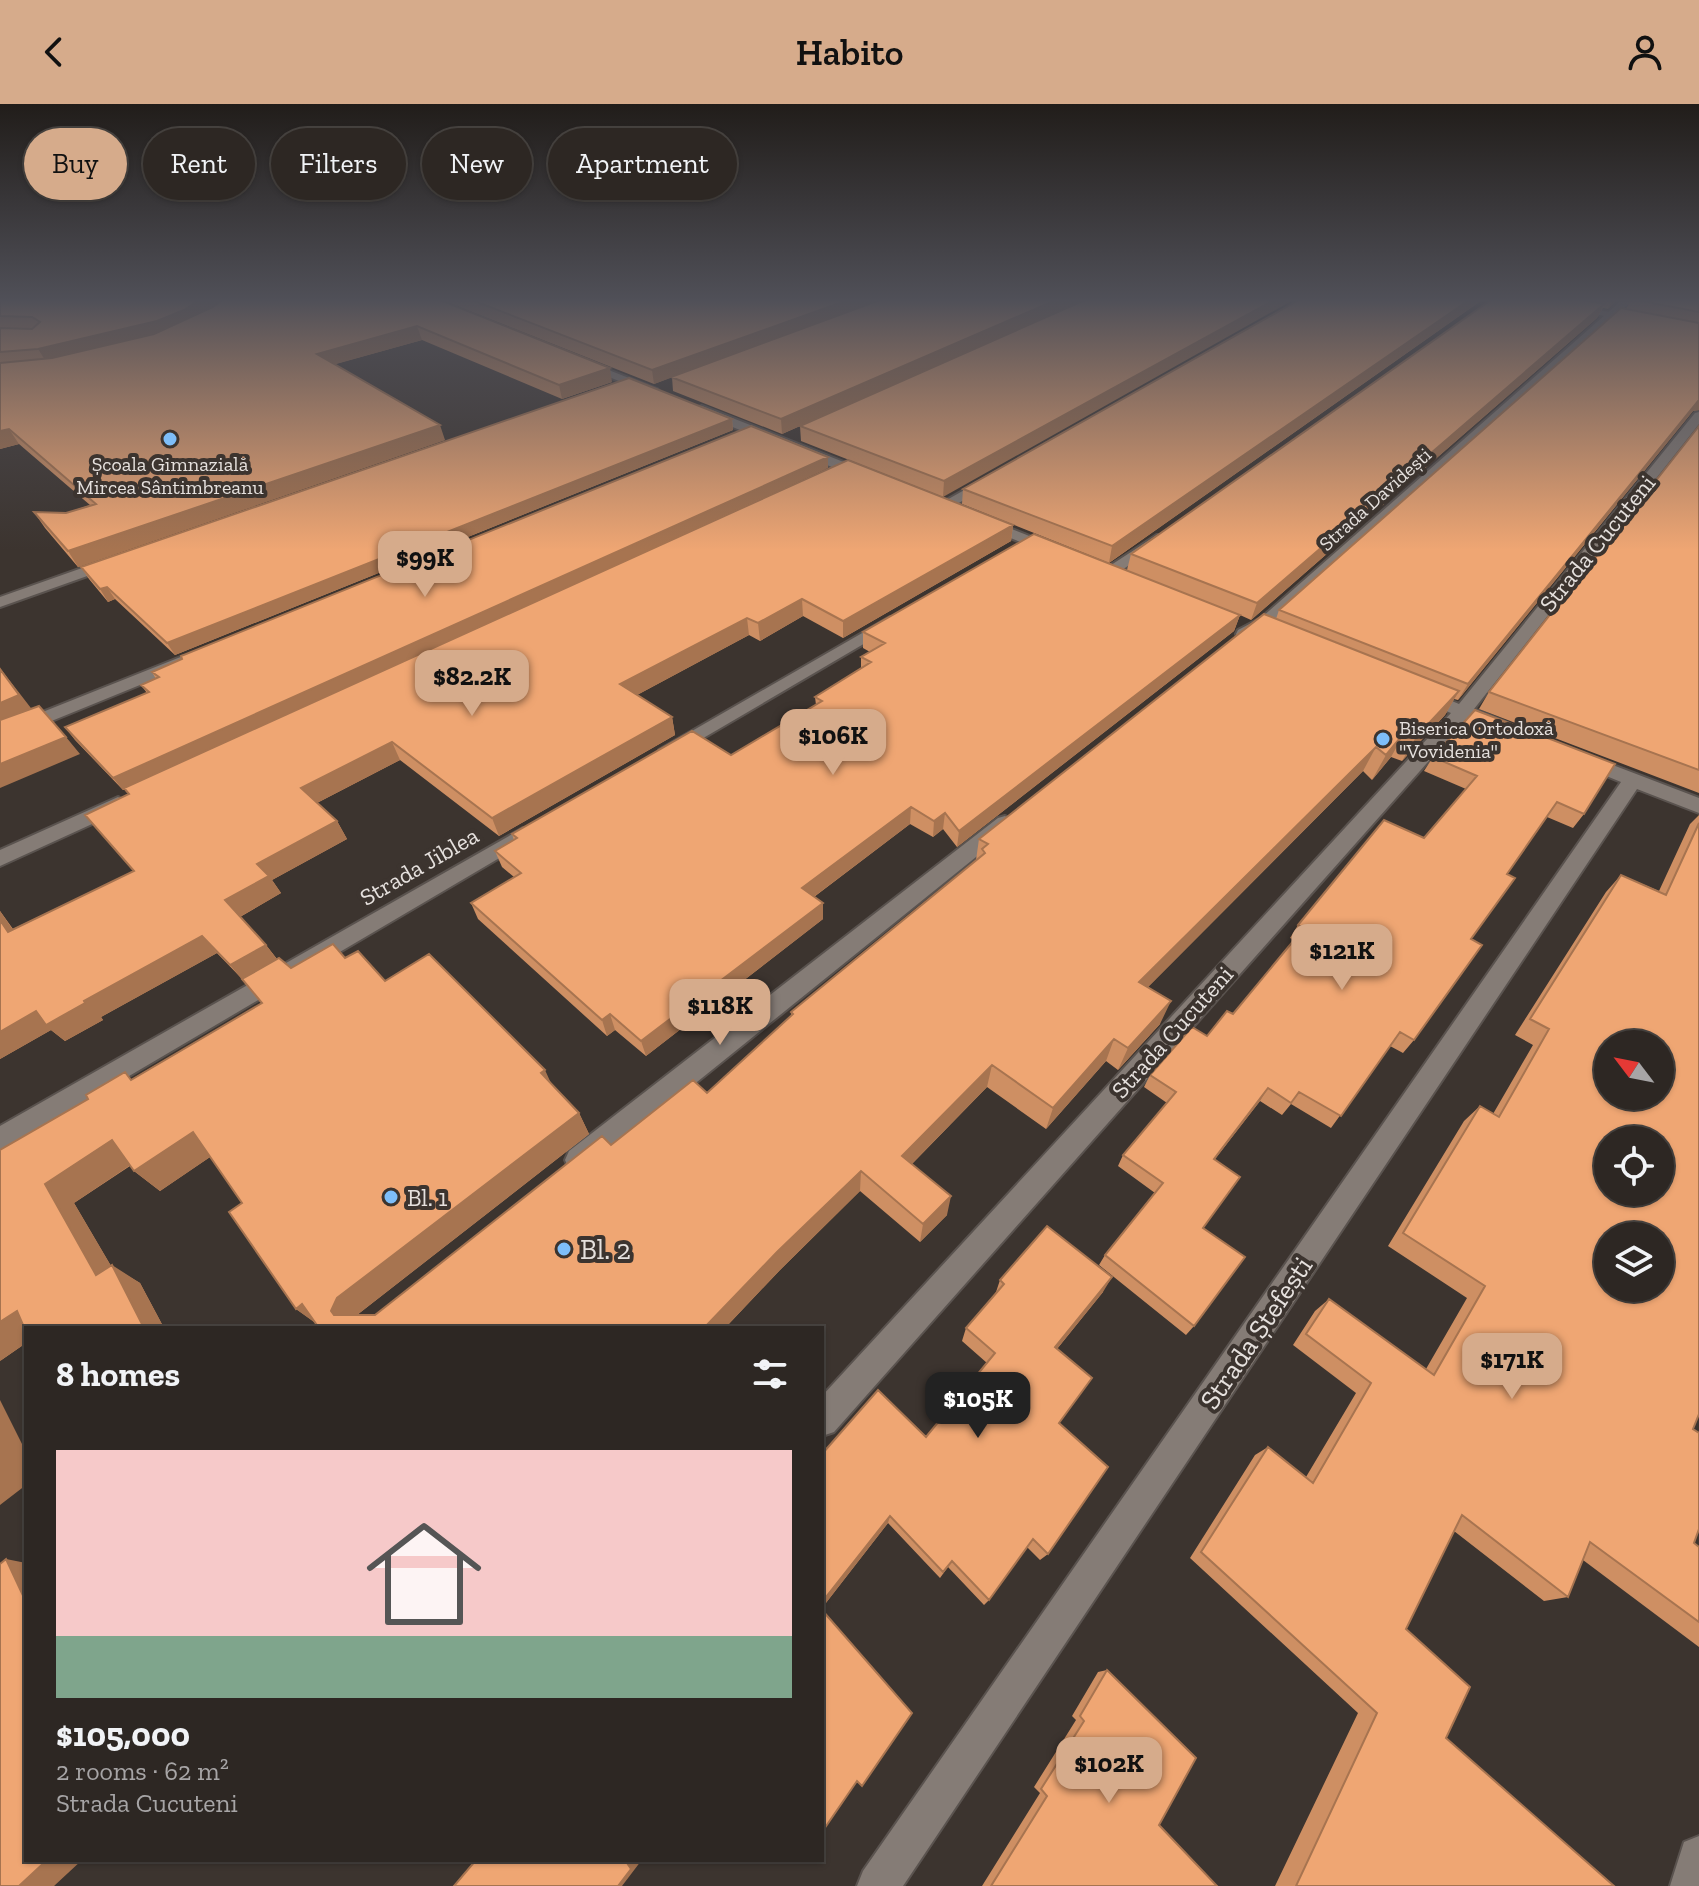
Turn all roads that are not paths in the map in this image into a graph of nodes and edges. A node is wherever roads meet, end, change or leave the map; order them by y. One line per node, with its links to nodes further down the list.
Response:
1 (629, 383): 4 (street)
2 (635, 383): 6 (street)
3 (1534, 383): 21 (street, Strada Davidești)
4 (609, 390)
5 (1699, 416): 25 (street, Strada Cucuteni)
6 (751, 430): 7 (street); 8 (street)
7 (722, 442)
8 (847, 468): 10 (street); 11 (street)
9 (1006, 470): 13 (street)
10 (819, 481)
11 (888, 485)
12 (1172, 529): 17 (street)
13 (1029, 541): 15 (street); 16 (street)
14 (134, 555): 18 (street)
15 (1070, 556)
16 (1002, 557)
17 (1110, 572)
18 (0, 602)
19 (908, 611): 29 (street)
20 (1228, 619): 21 (street)
21 (1260, 632): 22 (street, Strada Davidești)
22 (1223, 649)
23 (192, 657): 27 (street)
24 (1407, 689): 25 (street)
25 (1463, 711): 26 (street); 38 (street, Strada Cucuteni)
26 (1519, 734)
27 (0, 736)
28 (1562, 751): 30 (street)
29 (647, 763)
30 (1633, 780): 32 (street); 40 (street, Strada Ștefești)
31 (129, 799): 35 (street)
32 (1699, 806)
33 (1024, 807): 37 (street)
34 (537, 827): 36 (street, Strada Jiblea)
35 (0, 859)
36 (0, 1140)
37 (563, 1174)
38 (824, 1418)
39 (1699, 1857): 41 (street)
40 (878, 1886)
41 (1691, 1886)

